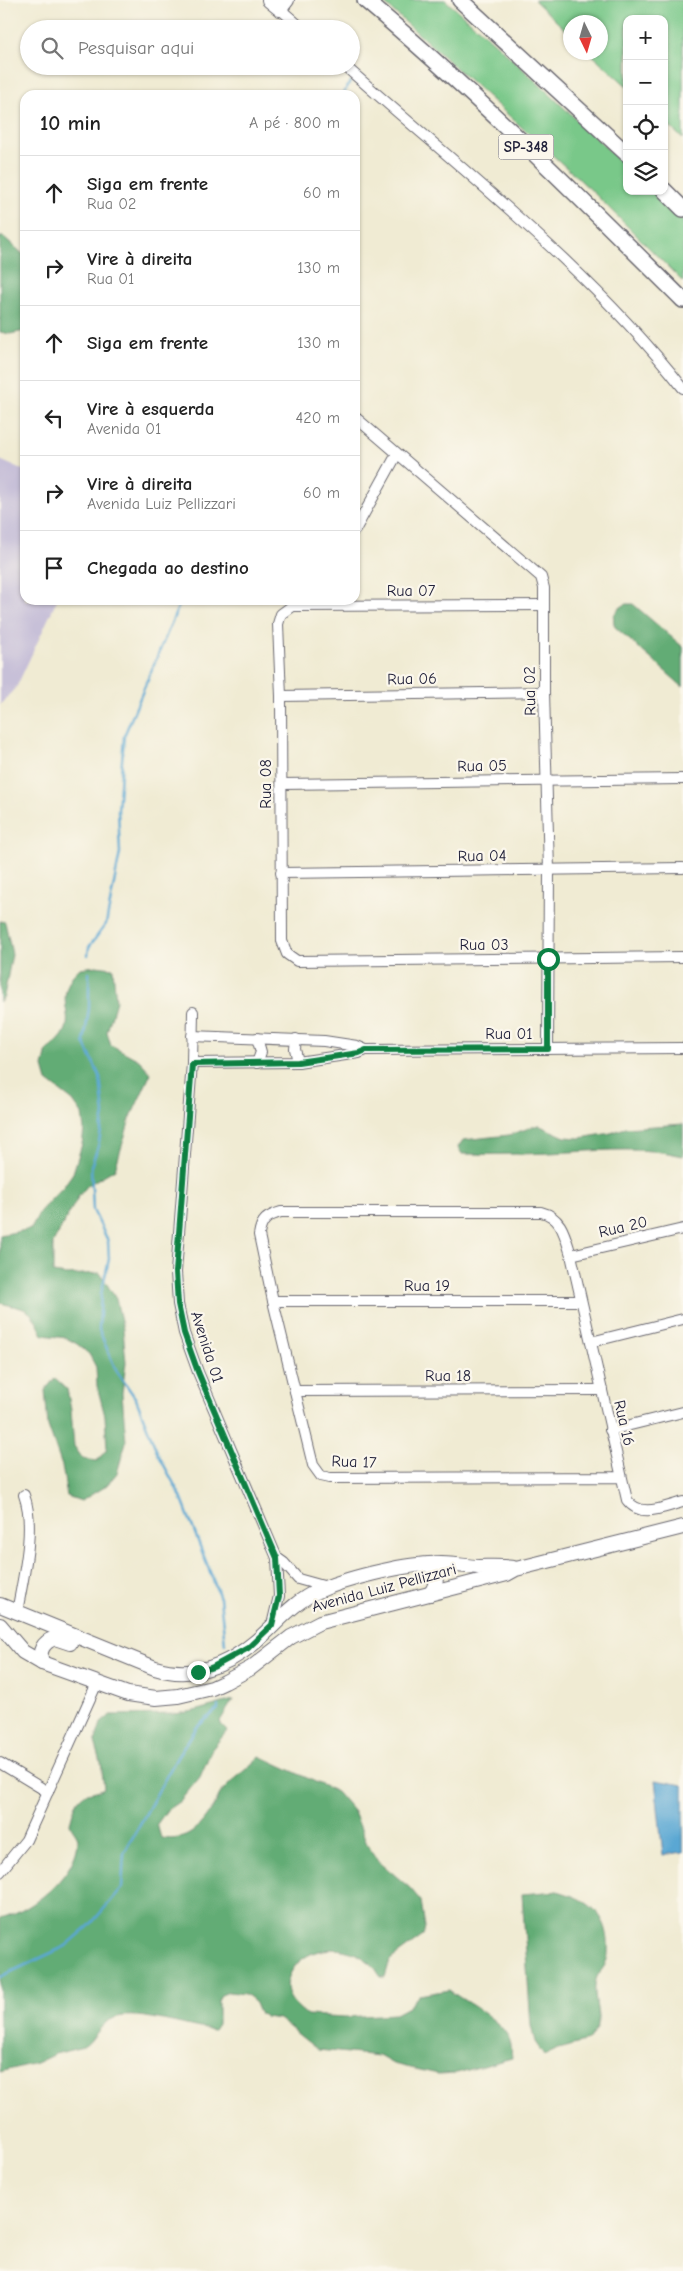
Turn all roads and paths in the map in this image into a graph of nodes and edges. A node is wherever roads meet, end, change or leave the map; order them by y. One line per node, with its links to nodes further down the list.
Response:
1 (269, 0): 4 (main road)
2 (365, 0): 10 (highway, SP-348)
3 (460, 0): 7 (highway)
4 (284, 4): 5 (street)
5 (296, 20)
6 (355, 75): 11 (street)
7 (623, 150)
8 (668, 194): 9 (highway)
9 (683, 209)
10 (683, 300)
11 (683, 388)
12 (360, 421): 13 (street, Rua 02)
13 (397, 454): 14 (street); 15 (street, Rua 02)
14 (360, 521)
15 (544, 605): 16 (street, Rua 07); 17 (street, Rua 02)
16 (281, 614): 18 (street, Rua 08)
17 (544, 692): 18 (street, Rua 06); 20 (street, Rua 02)
18 (281, 696): 21 (street, Rua 08)
19 (683, 779): 20 (street, Rua 05)
20 (547, 780): 21 (street, Rua 05); 23 (street, Rua 02)
21 (282, 784): 24 (street, Rua 08)
22 (683, 868): 23 (street, Rua 04)
23 (549, 870): 24 (street, Rua 04); 27 (street, Rua 02)
24 (281, 873): 25 (street, Rua 08)
25 (287, 954): 27 (street, Rua 03)
26 (683, 957): 27 (street, Rua 03)
27 (548, 959): 34 (street, Rua 02)
28 (193, 1012): 29 (street, Avenida 01)
29 (192, 1036): 30 (street); 39 (street, Avenida 01)
30 (257, 1038): 31 (street); 38 (street)
31 (296, 1039): 32 (street); 37 (street)
32 (324, 1041): 35 (street); 36 (street)
33 (683, 1048): 34 (street, Rua 01)
34 (548, 1049): 35 (street, Rua 01)
35 (366, 1050): 36 (street)
36 (326, 1059): 37 (street)
37 (298, 1062): 38 (street)
38 (258, 1063): 39 (street)
39 (192, 1064): 55 (street, Avenida 01)
40 (264, 1220): 42 (street, Rua 16); 43 (street, Rua 17)
41 (683, 1228): 42 (street, Rua 20)
42 (571, 1255): 44 (street, Rua 16)
43 (273, 1301): 44 (street, Rua 19); 48 (street, Rua 17)
44 (582, 1301): 46 (street, Rua 16)
45 (683, 1319): 46 (street)
46 (591, 1342): 47 (street, Rua 16)
47 (602, 1390): 48 (street, Rua 18); 50 (street, Rua 16)
48 (296, 1391): 51 (street, Rua 17)
49 (683, 1412): 50 (street)
50 (610, 1430): 51 (street, Rua 16)
51 (621, 1477): 53 (street, Rua 16)
52 (24, 1495): 61 (street)
53 (683, 1502)
54 (683, 1527): 57 (main road, Avenida Luiz Pellizzari)
55 (277, 1558): 58 (street, Avenida 01); 63 (street, Avenida 01)
56 (429, 1564): 57 (main road, Avenida Luiz Pellizzari); 58 (main road, Avenida Luiz Pellizzari); 59 (main road)
57 (516, 1569): 59 (main road, Avenida Luiz Pellizzari)
58 (327, 1587): 63 (main road, Avenida Luiz Pellizzari)
59 (430, 1594): 66 (main road, Avenida Luiz Pellizzari)
60 (0, 1605): 61 (main road, Avenida Luiz Pellizzari)
61 (17, 1612): 64 (main road, Avenida Luiz Pellizzari)
62 (0, 1625): 65 (main road, Avenida Luiz Pellizzari)
63 (272, 1625): 64 (main road, Avenida Luiz Pellizzari)
64 (85, 1641): 65 (main road)
65 (42, 1663): 66 (main road, Avenida Luiz Pellizzari)
66 (97, 1683): 68 (street)
67 (0, 1763): 68 (street)
68 (48, 1792): 69 (street)
69 (0, 1872)

